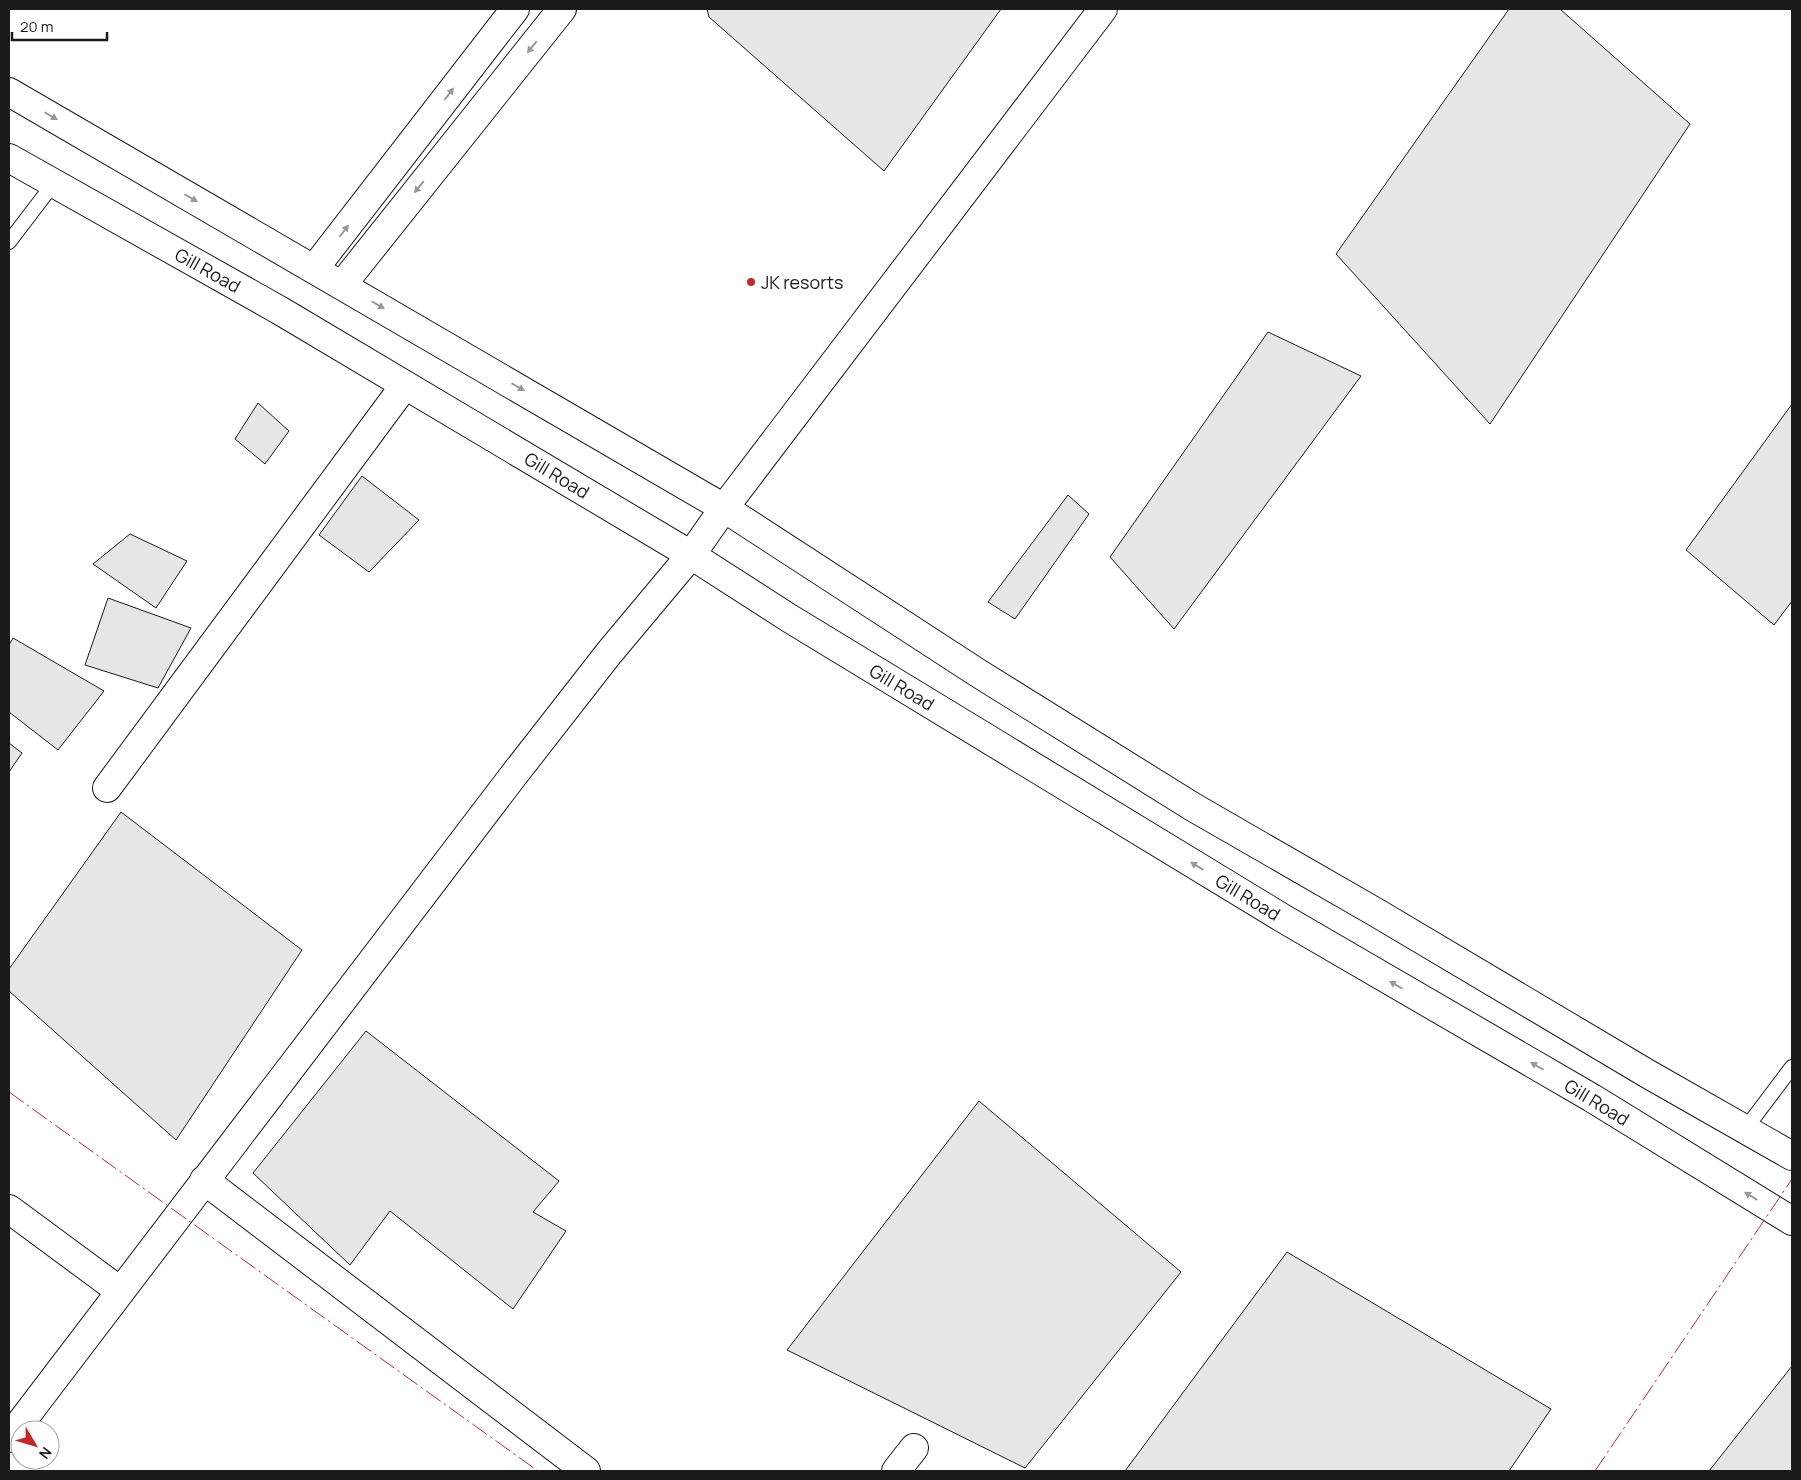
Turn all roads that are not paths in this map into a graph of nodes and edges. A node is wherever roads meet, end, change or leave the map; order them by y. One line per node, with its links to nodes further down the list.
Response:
1 (515, 9): 5 (main road, one-way to 1)
2 (1104, 9): 13 (main road)
3 (556, 11): 6 (main road, one-way to 6)
4 (9, 92): 10 (main road, one-way to 10)
5 (419, 132): 6 (main road); 10 (main road, one-way to 5)
6 (446, 154): 11 (main road, one-way to 11)
7 (9, 158): 8 (main road, Gill Road)
8 (54, 183): 9 (lane); 12 (main road, Gill Road)
9 (9, 242)
10 (314, 269): 11 (main road)
11 (342, 285): 13 (main road, one-way to 13)
12 (405, 385): 14 (main road, Gill Road); 15 (main road)
13 (724, 508): 14 (main road); 17 (main road)
14 (691, 555): 19 (main road); 21 (main road, Gill Road, one-way to 14)
15 (107, 788)
16 (1792, 1067): 17 (lane)
17 (1746, 1128): 18 (main road)
18 (1792, 1156)
19 (204, 1180): 22 (main road); 25 (main road)
20 (9, 1209): 22 (main road)
21 (1792, 1221)
22 (120, 1291): 23 (main road)
23 (9, 1438)
24 (914, 1448): 26 (main road)
25 (586, 1471)
26 (896, 1471)

